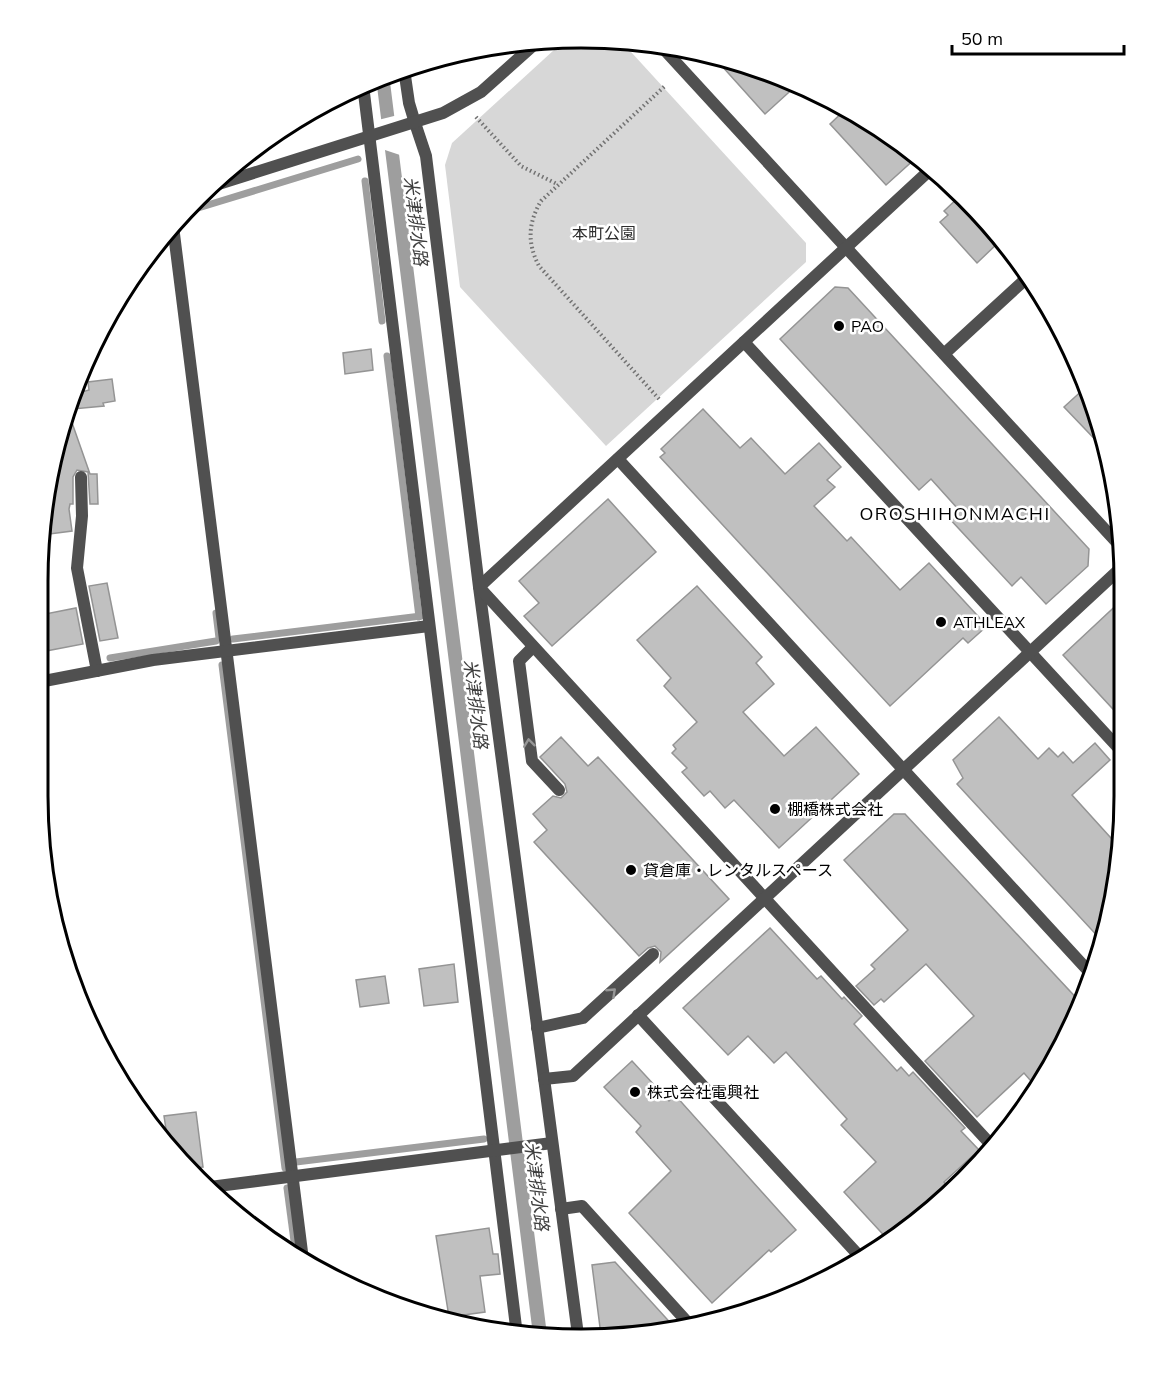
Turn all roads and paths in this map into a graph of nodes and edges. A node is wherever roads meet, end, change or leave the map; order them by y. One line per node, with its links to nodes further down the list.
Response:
1 (527, 51): 7 (street)
2 (670, 56): 13 (street)
3 (406, 78): 7 (street)
4 (666, 85): 11 (path)
5 (364, 95): 8 (street)
6 (476, 117): 11 (path)
7 (412, 124): 8 (street); 22 (street)
8 (370, 137): 10 (street); 23 (street)
9 (925, 174): 13 (street)
10 (229, 181)
11 (558, 184): 17 (path)
12 (174, 237): 25 (street)
13 (846, 248): 15 (street); 16 (street)
14 (1022, 282): 16 (street)
15 (744, 342): 18 (street); 26 (street)
16 (944, 354): 20 (street)
17 (661, 400)
18 (618, 459): 22 (street); 30 (street)
19 (81, 477): 27 (street)
20 (1112, 537)
21 (1114, 574): 26 (street)
22 (479, 588): 24 (street); 36 (street)
23 (429, 626): 25 (street); 40 (street)
24 (533, 647): 31 (street, one-way to 24); 32 (street)
25 (226, 650): 27 (street); 41 (street)
26 (1030, 652): 29 (street); 30 (street)
27 (97, 671): 28 (street)
28 (48, 680)
29 (1114, 743)
30 (903, 770): 32 (street); 34 (street)
31 (559, 790)
32 (764, 898): 35 (street); 38 (street)
33 (653, 954): 36 (street, one-way to 33)
34 (1086, 968)
35 (638, 1015): 37 (street); 45 (street)
36 (537, 1028): 37 (street)
37 (544, 1079): 39 (street)
38 (987, 1141)
39 (552, 1143): 40 (street); 43 (street)
40 (499, 1150): 41 (street); 47 (street)
41 (293, 1176): 42 (street); 44 (street)
42 (218, 1186)
43 (561, 1209): 46 (street); 48 (street)
44 (302, 1250)
45 (856, 1253)
46 (685, 1319)
47 (517, 1325)
48 (577, 1329)

